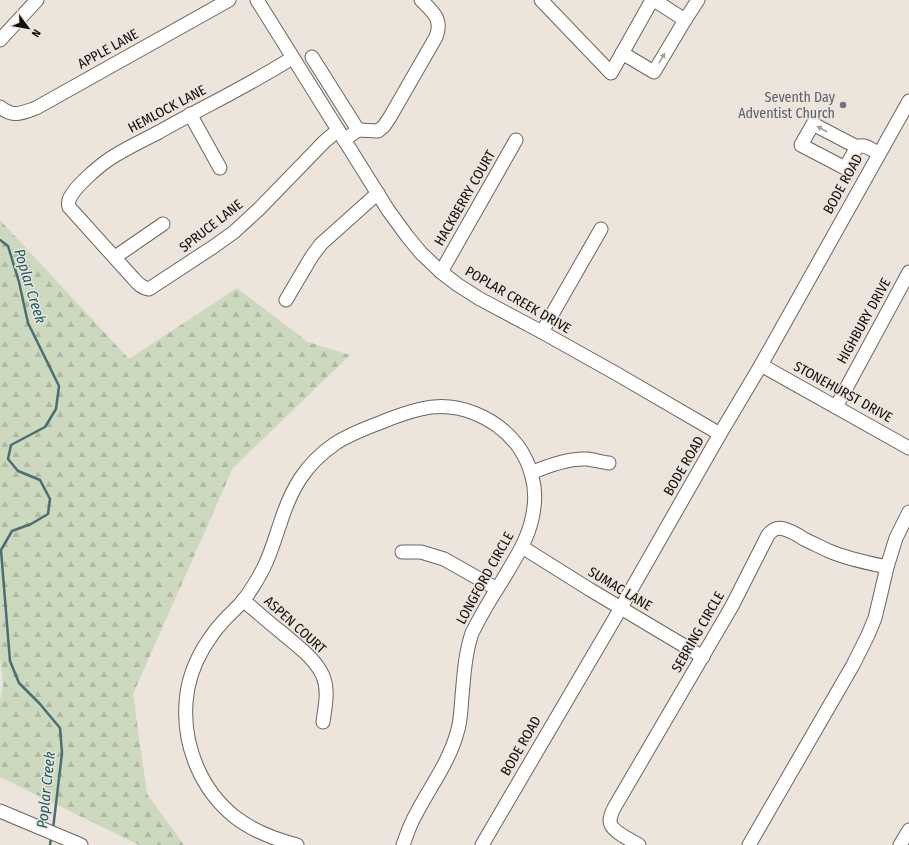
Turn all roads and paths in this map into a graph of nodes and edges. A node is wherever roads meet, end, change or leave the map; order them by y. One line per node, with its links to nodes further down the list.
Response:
1 (36, 0): 9 (street)
2 (229, 0): 14 (street, APPLE LANE)
3 (257, 0): 12 (street, POPLAR CREEK DRIVE)
4 (421, 0): 16 (street)
5 (541, 0): 10 (street)
6 (653, 0): 8 (street); 10 (street)
7 (698, 0): 8 (street)
8 (685, 20): 10 (street, one-way to 8)
9 (0, 40)
10 (622, 53)
11 (312, 57): 16 (street)
12 (292, 58): 15 (street, HEMLOCK LANE); 17 (street, POPLAR CREEK DRIVE)
13 (909, 101): 20 (street, BODE ROAD)
14 (0, 108)
15 (190, 114): 21 (street); 23 (street, HEMLOCK LANE)
16 (358, 130): 17 (street, SPRUCE LANE)
17 (341, 135): 22 (street, POPLAR CREEK DRIVE); 26 (street, SPRUCE LANE)
18 (516, 140): 27 (street, HACKBERRY COURT)
19 (857, 147): 20 (street)
20 (879, 154): 31 (street, BODE ROAD)
21 (220, 168)
22 (378, 193): 27 (street, POPLAR CREEK DRIVE); 29 (street)
23 (68, 201): 26 (street, SPRUCE LANE)
24 (163, 224): 26 (street)
25 (601, 229): 30 (street)
26 (115, 257)
27 (441, 272): 30 (street, POPLAR CREEK DRIVE)
28 (909, 272): 32 (street, HIGHBURY DRIVE)
29 (286, 300)
30 (542, 332): 33 (street, POPLAR CREEK DRIVE)
31 (762, 364): 32 (street, STONEHURST DRIVE); 33 (street, BODE ROAD)
32 (836, 407): 34 (street, STONEHURST DRIVE)
33 (720, 434): 43 (street, BODE ROAD)
34 (909, 448)
35 (609, 464): 36 (street)
36 (531, 473): 38 (street, LONGFORD CIRCLE); 42 (street, LONGFORD CIRCLE)
37 (909, 512): 40 (street)
38 (522, 547): 41 (street, LONGFORD CIRCLE); 43 (street, SUMAC LANE)
39 (402, 552): 41 (street)
40 (887, 567): 44 (street, SEBRING CIRCLE); 53 (street)
41 (497, 589): 50 (street, LONGFORD CIRCLE)
42 (243, 600): 45 (street, ASPEN COURT); 49 (street, LONGFORD CIRCLE)
43 (620, 609): 44 (street, SUMAC LANE); 51 (street, BODE ROAD)
44 (703, 657): 52 (street, SEBRING CIRCLE)
45 (323, 722)
46 (0, 812): 48 (street)
47 (909, 830): 54 (street)
48 (77, 843)
49 (297, 845)
50 (403, 845)
51 (482, 845)
52 (639, 845)
53 (749, 845)
54 (900, 845)

